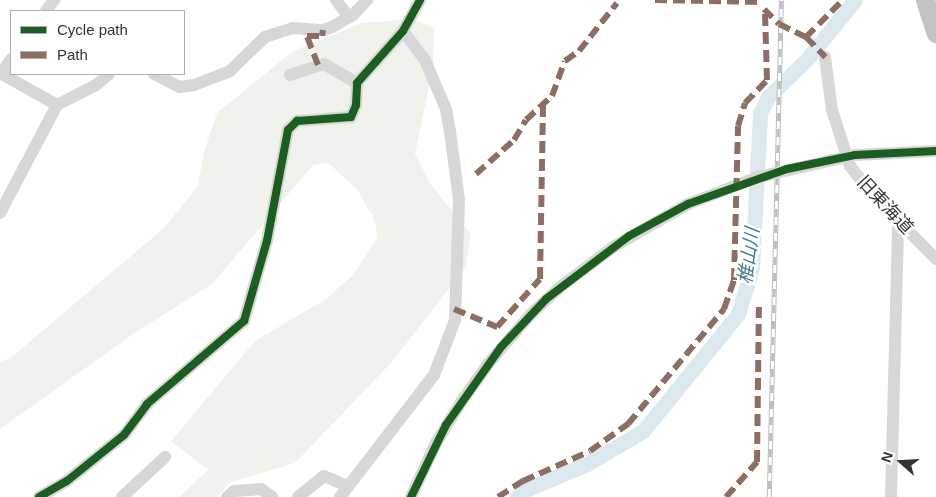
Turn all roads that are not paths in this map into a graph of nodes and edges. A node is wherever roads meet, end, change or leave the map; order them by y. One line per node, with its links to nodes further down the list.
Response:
1 (336, 0): 5 (street)
2 (366, 0): 5 (street)
3 (420, 0): 6 (street)
4 (925, 0): 7 (highway)
5 (349, 18): 12 (street)
6 (404, 31): 14 (street); 21 (street)
7 (936, 33)
8 (825, 57): 18 (street, 旧東海道)
9 (10, 59): 10 (street)
10 (0, 73): 15 (street)
11 (108, 75): 15 (street)
12 (156, 75)
13 (290, 75): 14 (street)
14 (357, 84): 23 (street)
15 (57, 105): 17 (street)
16 (936, 150): 27 (street, bridge)
17 (0, 214)
18 (898, 222): 19 (street, 旧東海道); 28 (street)
19 (936, 259)
20 (165, 457): 22 (street)
21 (346, 493): 26 (street)
22 (128, 495)
23 (39, 497)
24 (227, 497): 25 (street)
25 (272, 497)
26 (298, 497)
27 (411, 497)
28 (891, 497)

